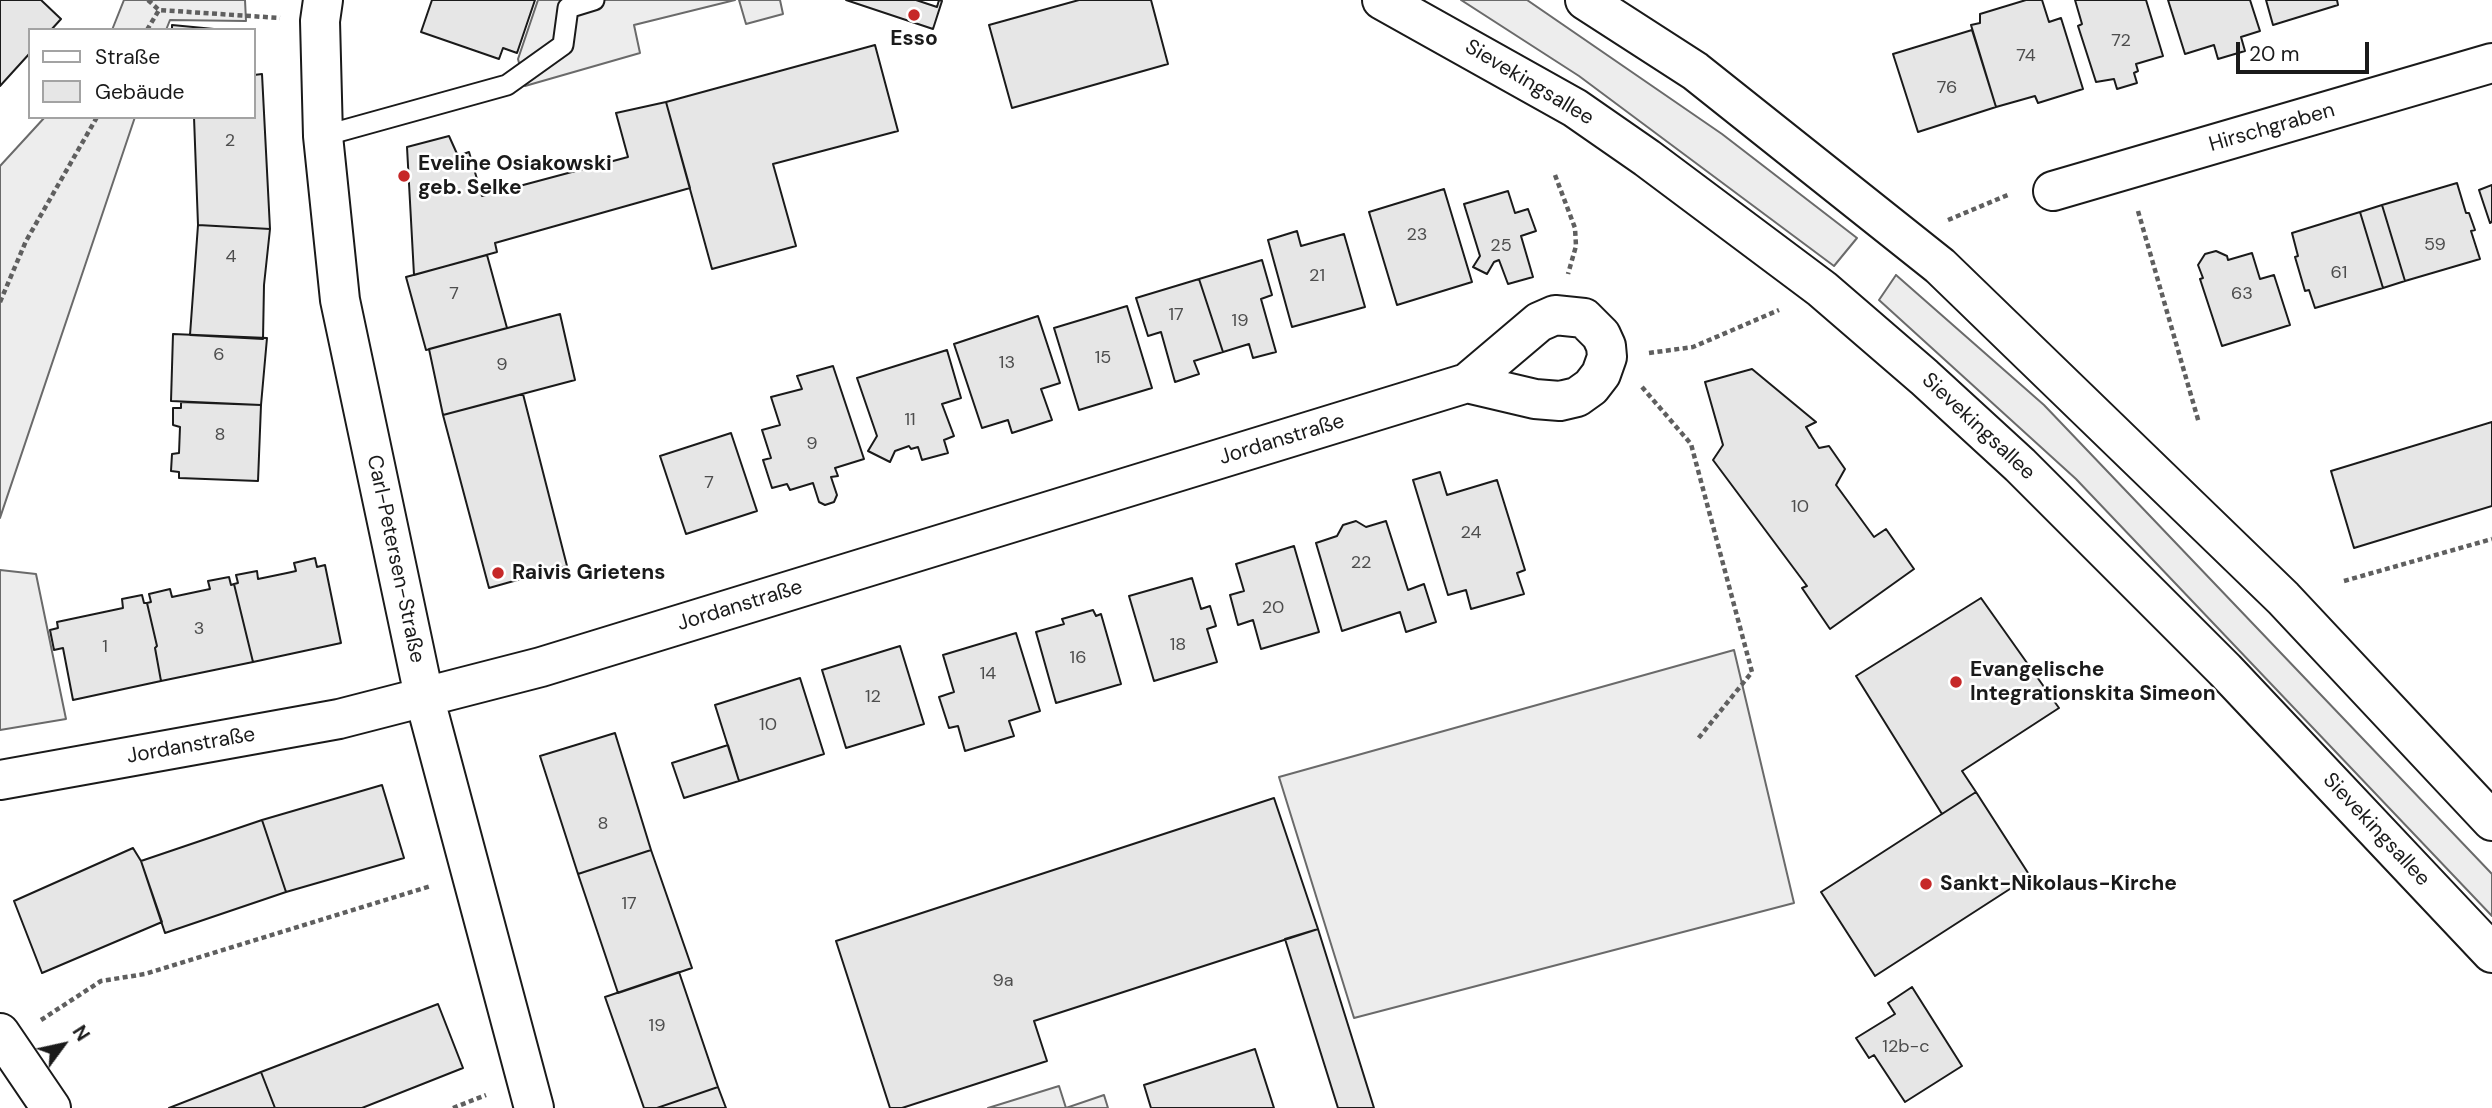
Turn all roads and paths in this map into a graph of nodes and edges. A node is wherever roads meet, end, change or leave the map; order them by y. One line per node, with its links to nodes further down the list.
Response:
1 (148, 0): 5 (path)
2 (594, 0): 10 (lane)
3 (1382, 0): 28 (street, Sievekingsallee)
4 (1585, 0): 26 (street)
5 (159, 10): 6 (path); 7 (path)
6 (322, 11): 10 (street, Carl-Petersen-Straße)
7 (149, 28)
8 (2492, 63): 11 (street, Hirschgraben)
9 (96, 119): 15 (path)
10 (323, 136): 23 (street, Carl-Petersen-Straße)
11 (2126, 170): 13 (street, Hirschgraben); 20 (path)
12 (1555, 175): 17 (path)
13 (2053, 191): 14 (path)
14 (1942, 223)
15 (0, 302)
16 (1779, 310): 18 (path)
17 (1555, 315): 18 (street); 19 (street, Jordanstraße)
18 (1606, 358): 19 (street); 24 (path)
19 (1467, 383): 23 (street, Jordanstraße)
20 (2199, 423)
21 (2492, 539): 22 (path)
22 (2344, 581)
23 (424, 696): 25 (street, Jordanstraße); 27 (street, Carl-Petersen-Straße)
24 (1697, 740)
25 (0, 780)
26 (2492, 821)
27 (471, 873): 29 (path); 31 (street, Carl-Petersen-Straße)
28 (2492, 953)
29 (3, 1038): 30 (street)
30 (51, 1108)
31 (534, 1108)

